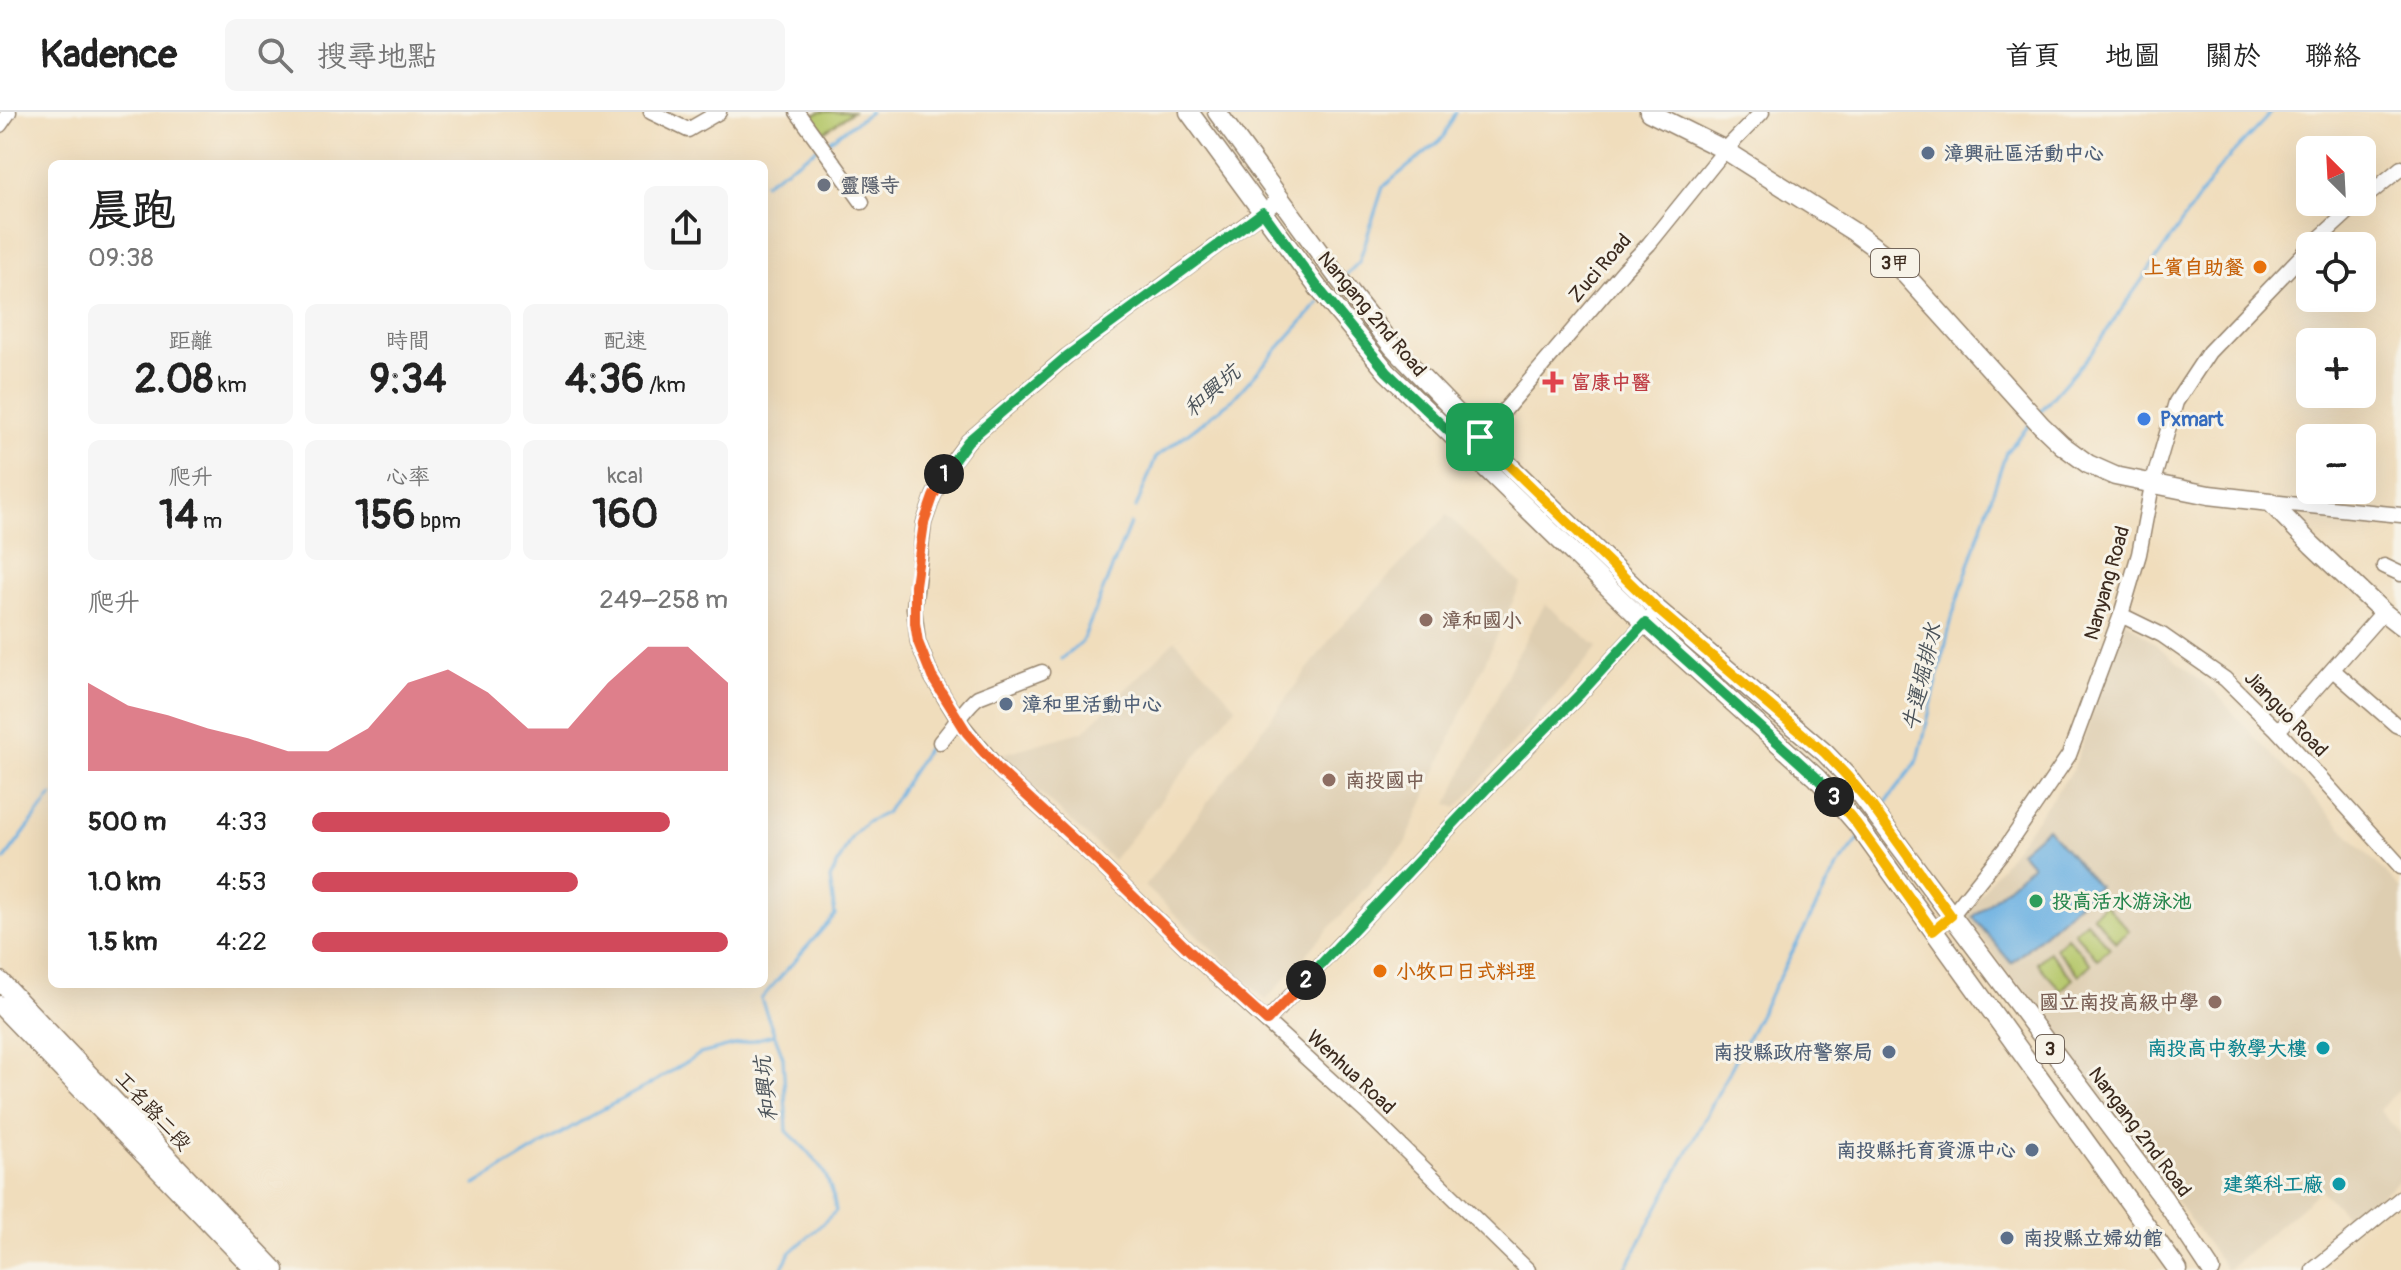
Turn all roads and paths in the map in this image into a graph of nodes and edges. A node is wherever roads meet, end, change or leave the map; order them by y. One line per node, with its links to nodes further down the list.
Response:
1 (9, 112): 9 (street)
2 (651, 112): 3 (street)
3 (719, 112)
4 (797, 112): 14 (street)
5 (1189, 112): 15 (main road, Nangang 2nd Road / 3)
6 (1217, 112): 13 (main road, Nangang 2nd Road / 3)
7 (1649, 112): 10 (main road, 3甲)
8 (1762, 112): 10 (street, Zuci Road)
9 (0, 125)
10 (1725, 150): 19 (street, Zuci Road); 20 (main road, 3甲)
11 (2401, 168): 12 (street, Nanyang Road)
12 (2376, 189)
13 (1280, 199): 15 (street, Wenhua Road); 19 (main road, Nangang 2nd Road / 3)
14 (862, 202)
15 (1263, 212): 19 (main road, Nangang 2nd Road / 3); 31 (street, Wenhua Road)
16 (2345, 216): 17 (street, Nanyang Road)
17 (2327, 232)
18 (2296, 262): 20 (street, Nanyang Road)
19 (1475, 444): 27 (main road, Nangang 2nd Road / 3)
20 (2152, 485): 21 (main road, 3甲); 26 (street, Nanyang Road)
21 (2270, 502): 22 (street); 25 (main road)
22 (2401, 515)
23 (2384, 566): 24 (street)
24 (2401, 574)
25 (2383, 612): 28 (main road); 29 (street)
26 (2121, 615): 33 (street, Jianguo Road); 36 (street, Nanyang Road)
27 (1651, 616): 36 (main road, Nangang 2nd Road / 3); 37 (main road, Nangang 2nd Road / 3); 40 (street)
28 (2401, 626)
29 (2333, 670): 32 (street); 33 (street)
30 (1042, 672): 31 (street)
31 (959, 721): 34 (street); 40 (street, Wenhua Road)
32 (2401, 727)
33 (2278, 731): 35 (street, Jianguo Road)
34 (940, 742)
35 (2401, 867)
36 (1951, 916): 37 (street, Nanyang Road); 46 (main road, Nangang 2nd Road / 3)
37 (1933, 931): 45 (main road, 3)
38 (0, 981): 43 (main road, 工名路二段)
39 (0, 1005): 42 (main road, 工名路二段)
40 (1267, 1021): 44 (street, Wenhua Road)
41 (2401, 1198): 47 (street)
42 (255, 1270)
43 (275, 1270)
44 (1528, 1270)
45 (2178, 1270)
46 (2211, 1270)
47 (2313, 1270)

